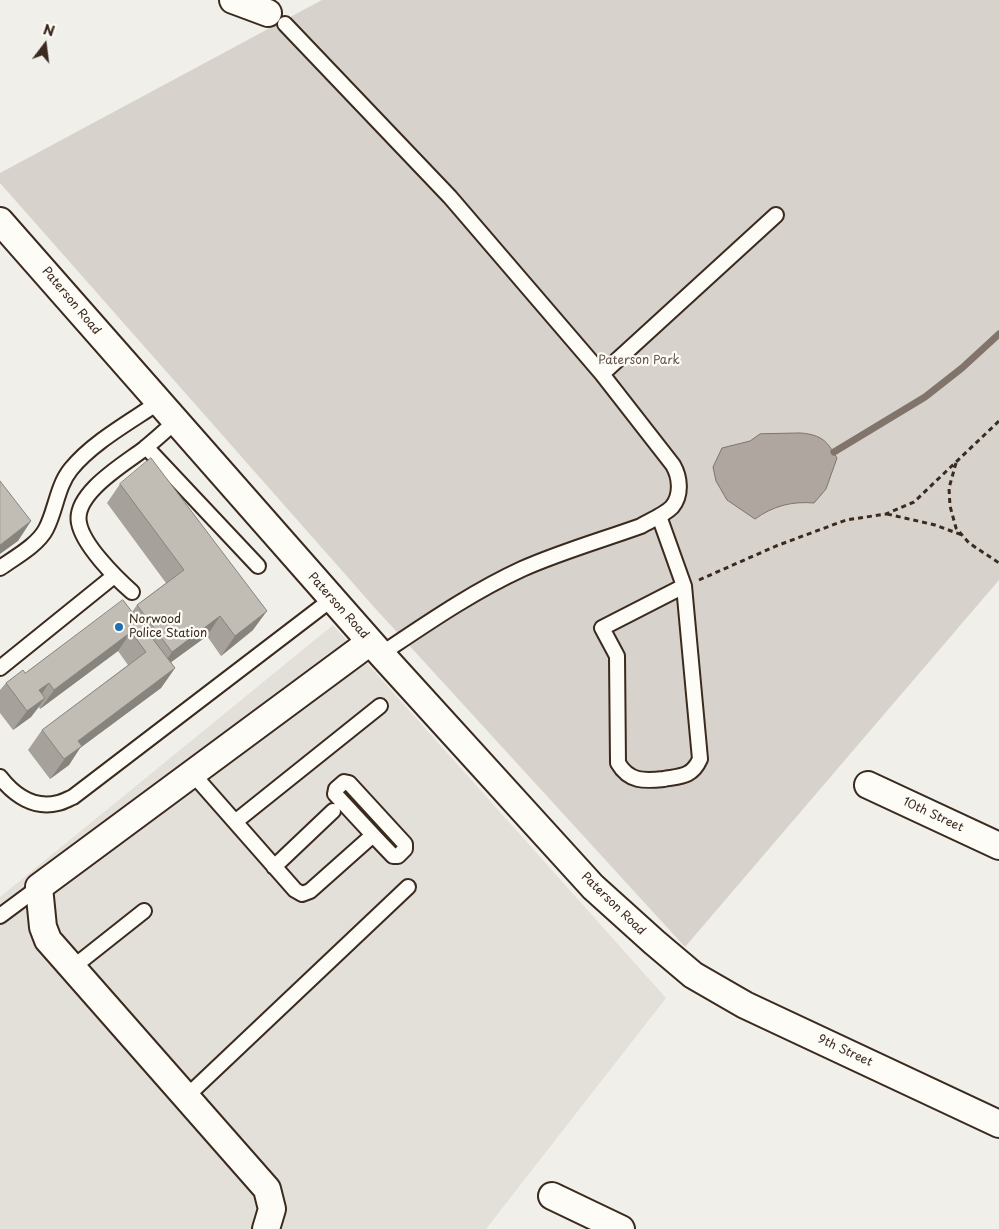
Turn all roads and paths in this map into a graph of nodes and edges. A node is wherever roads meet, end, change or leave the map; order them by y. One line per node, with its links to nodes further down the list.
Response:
1 (233, 0): 2 (street)
2 (276, 18): 5 (lane)
3 (776, 215): 5 (lane)
4 (2, 225): 6 (street, Paterson Road)
5 (602, 374): 12 (lane)
6 (158, 402): 8 (street, Paterson Road); 16 (lane)
7 (999, 421): 10 (path)
8 (176, 422): 9 (lane); 20 (street, Paterson Road)
9 (146, 447): 15 (lane); 17 (lane)
10 (956, 462): 11 (path); 13 (path)
11 (886, 514): 13 (path); 18 (path)
12 (659, 516): 18 (lane); 21 (lane)
13 (963, 536): 14 (path)
14 (999, 563)
15 (258, 566)
16 (0, 568)
17 (114, 576): 19 (lane); 22 (lane)
18 (684, 586): 18 (lane)
19 (132, 592)
20 (332, 600): 21 (street, Paterson Road); 25 (lane)
21 (376, 648): 24 (street); 37 (street, Paterson Road)
22 (0, 668)
23 (380, 706): 28 (lane)
24 (192, 773): 28 (lane); 32 (street)
25 (0, 777)
26 (868, 785): 30 (street, 10th Street)
27 (333, 811): 31 (lane)
28 (235, 822): 31 (lane)
29 (373, 834): 29 (lane); 31 (lane)
30 (999, 846)
31 (274, 867)
32 (39, 887): 35 (lane); 36 (street)
33 (408, 887): 38 (lane)
34 (144, 911): 36 (lane)
35 (0, 916)
36 (72, 968): 38 (street)
37 (693, 975): 39 (street, 9th Street)
38 (186, 1097): 41 (street)
39 (999, 1124)
40 (552, 1196): 42 (street)
41 (266, 1229)
42 (621, 1229)

